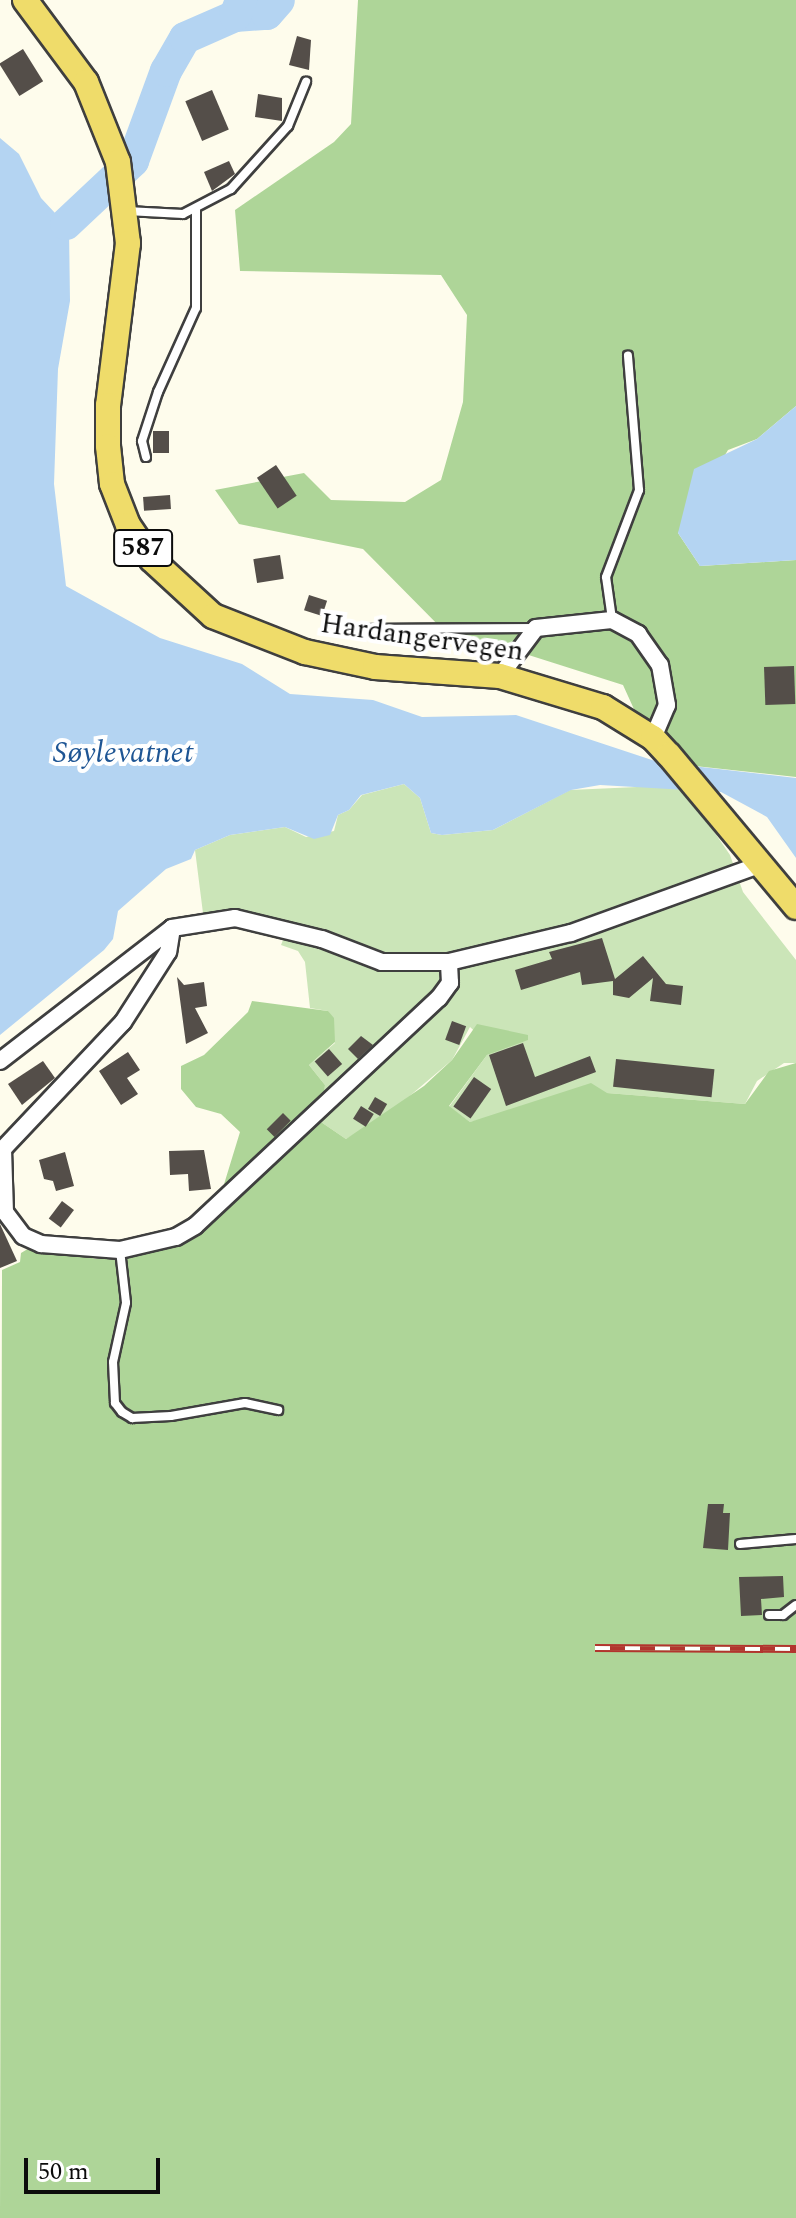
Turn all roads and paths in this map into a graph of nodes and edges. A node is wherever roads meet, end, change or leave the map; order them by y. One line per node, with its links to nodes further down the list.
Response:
1 (25, 0): 4 (main road, Hardangervegen / 587)
2 (306, 82): 3 (lane)
3 (196, 210): 4 (lane); 6 (lane)
4 (126, 211): 10 (main road, Hardangervegen / 587)
5 (628, 355): 7 (lane)
6 (146, 457)
7 (612, 620): 8 (street); 11 (street)
8 (536, 628): 9 (lane, Hardangervegen); 10 (street)
9 (358, 629)
10 (500, 676): 11 (main road, Hardangervegen / 587)
11 (661, 746): 12 (main road, 587)
12 (762, 864): 13 (main road, 587); 15 (street)
13 (796, 907)
14 (172, 928): 15 (street); 16 (street); 17 (street)
15 (449, 962): 17 (street)
16 (0, 1061)
17 (120, 1250): 18 (lane)
18 (278, 1410)
19 (796, 1539): 20 (lane)
20 (740, 1544)
21 (796, 1605): 22 (lane)
22 (769, 1615)

